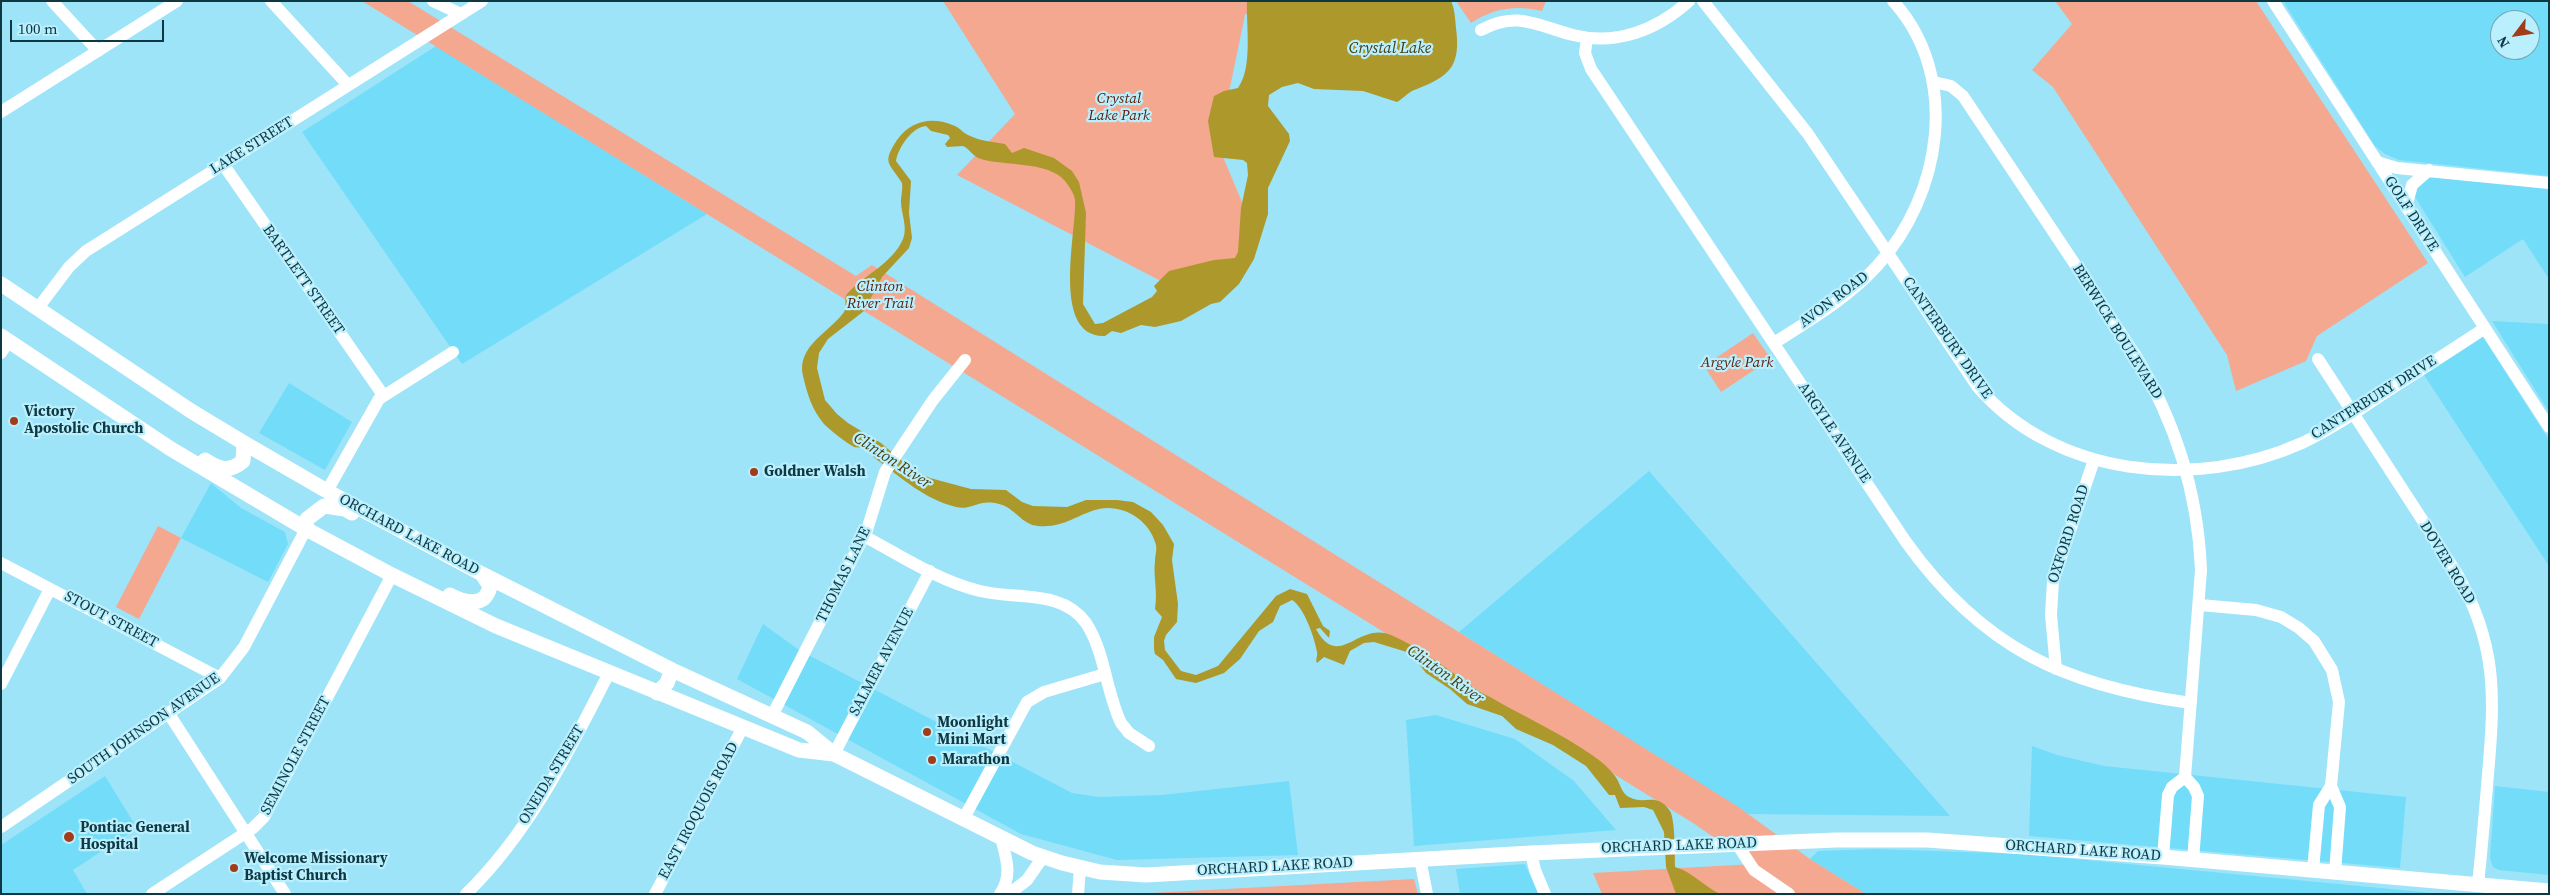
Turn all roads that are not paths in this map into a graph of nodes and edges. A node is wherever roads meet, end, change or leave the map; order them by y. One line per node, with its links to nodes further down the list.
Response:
1 (52, 1): 13 (street)
2 (177, 1): 13 (street)
3 (271, 1): 15 (street)
4 (433, 1): 10 (street)
5 (482, 1): 10 (street, LAKE STREET)
6 (1689, 1): 12 (street)
7 (1703, 1): 22 (street, CANTERBURY DRIVE)
8 (1893, 1): 14 (street, AVON ROAD)
9 (2273, 1): 17 (street, GOLF DRIVE)
10 (461, 14): 15 (street, LAKE STREET)
11 (1481, 30): 12 (street)
12 (1587, 38): 27 (street, ARGYLE AVENUE)
13 (98, 51): 16 (street)
14 (1934, 82): 22 (street, AVON ROAD); 37 (street, BERWICK BOULEVARD)
15 (348, 85): 18 (street, LAKE STREET)
16 (1, 112)
17 (2377, 162): 19 (street); 21 (street, GOLF DRIVE)
18 (223, 164): 24 (street, LAKE STREET); 31 (street, BARTLETT STREET)
19 (2429, 170): 20 (street); 21 (street)
20 (2549, 183)
21 (2406, 207): 25 (street, GOLF DRIVE)
22 (1888, 252): 27 (street, AVON ROAD); 36 (street, CANTERBURY DRIVE)
23 (1, 284): 24 (main road, ORCHARD LAKE ROAD)
24 (38, 308): 35 (main road, ORCHARD LAKE ROAD)
25 (2485, 328): 33 (street, CANTERBURY DRIVE); 34 (street, GOLF DRIVE)
26 (4, 343): 32 (main road, ORCHARD LAKE ROAD)
27 (1774, 343): 48 (street, ARGYLE AVENUE)
28 (454, 352): 31 (street)
29 (2318, 359): 33 (street, DOVER ROAD)
30 (965, 360): 40 (street, THOMAS LANE)
31 (383, 395): 38 (street)
32 (100, 403): 35 (main road); 39 (main road, ORCHARD LAKE ROAD)
33 (2353, 414): 37 (street, CANTERBURY DRIVE); 76 (street, DOVER ROAD)
34 (2549, 427)
35 (244, 443): 38 (main road, ORCHARD LAKE ROAD)
36 (2094, 460): 37 (street, CANTERBURY DRIVE); 48 (street, OXFORD ROAD)
37 (2187, 469): 47 (street, BERWICK BOULEVARD)
38 (327, 491): 41 (main road, ORCHARD LAKE ROAD)
39 (306, 529): 41 (main road); 45 (main road, ORCHARD LAKE ROAD); 52 (street, SOUTH JOHNSON AVENUE)
40 (864, 536): 43 (street); 57 (street, THOMAS LANE)
41 (452, 558): 44 (main road, ORCHARD LAKE ROAD)
42 (1, 563): 46 (street, STOUT STREET)
43 (930, 571): 51 (street); 60 (street, SALMER AVENUE)
44 (482, 574): 45 (main road); 49 (main road, ORCHARD LAKE ROAD)
45 (392, 575): 50 (main road, ORCHARD LAKE ROAD); 65 (street, SEMINOLE STREET)
46 (50, 589): 52 (street, STOUT STREET); 53 (street)
47 (2200, 605): 55 (street, BERWICK BOULEVARD); 62 (street)
48 (2056, 669): 55 (street, ARGYLE AVENUE)
49 (672, 670): 54 (main road); 57 (main road, ORCHARD LAKE ROAD)
50 (609, 673): 54 (main road, ORCHARD LAKE ROAD); 80 (street, ONEIDA STREET)
51 (1105, 674): 59 (street); 63 (street)
52 (220, 678): 56 (street, SOUTH JOHNSON AVENUE)
53 (1, 684)
54 (657, 693): 58 (main road, ORCHARD LAKE ROAD)
55 (2191, 703): 61 (street, BERWICK BOULEVARD)
56 (169, 714): 64 (street, SOUTH JOHNSON AVENUE); 65 (street)
57 (772, 716): 60 (main road, ORCHARD LAKE ROAD)
58 (744, 727): 60 (main road, ORCHARD LAKE ROAD); 81 (street, EAST IROQUOIS ROAD)
59 (1149, 746)
60 (834, 754): 63 (main road, ORCHARD LAKE ROAD)
61 (2185, 777): 70 (street); 72 (street)
62 (2332, 786): 74 (street); 75 (street)
63 (964, 818): 66 (main road, ORCHARD LAKE ROAD)
64 (1, 827)
65 (246, 833): 78 (street, SEMINOLE STREET); 79 (street)
66 (1001, 838): 69 (main road, ORCHARD LAKE ROAD); 82 (street)
67 (1738, 844): 68 (main road, ORCHARD LAKE ROAD); 70 (main road, ORCHARD LAKE ROAD); 87 (street)
68 (1531, 853): 71 (main road, ORCHARD LAKE ROAD); 86 (street)
69 (1043, 857): 73 (main road, ORCHARD LAKE ROAD); 83 (street)
70 (2163, 857): 72 (main road, ORCHARD LAKE ROAD)
71 (1420, 859): 73 (main road, ORCHARD LAKE ROAD); 85 (street)
72 (2194, 860): 74 (main road, ORCHARD LAKE ROAD)
73 (1080, 868): 84 (street)
74 (2313, 870): 75 (main road, ORCHARD LAKE ROAD)
75 (2335, 872): 76 (main road, ORCHARD LAKE ROAD)
76 (2478, 884): 77 (main road, ORCHARD LAKE ROAD)
77 (2549, 891)
78 (152, 894)
79 (284, 894)
80 (466, 894)
81 (655, 894)
82 (1000, 894)
83 (1009, 894)
84 (1078, 894)
85 (1427, 894)
86 (1544, 894)
87 (1789, 894)

